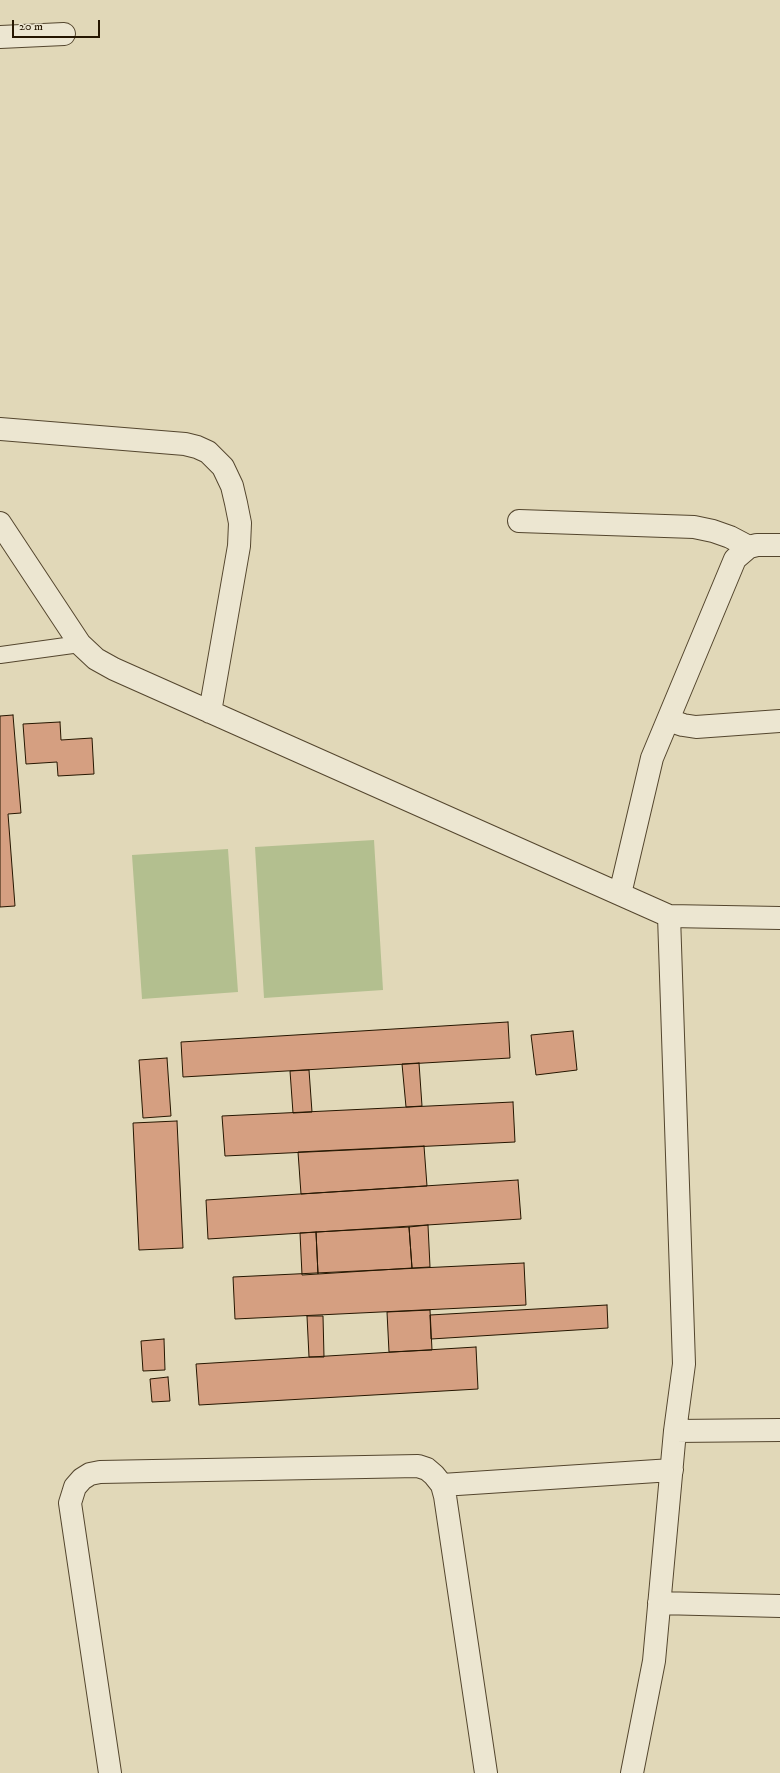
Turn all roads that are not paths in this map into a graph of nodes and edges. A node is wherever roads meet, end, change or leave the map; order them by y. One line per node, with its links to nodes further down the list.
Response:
1 (64, 34): 2 (street)
2 (0, 37)
3 (0, 428): 10 (street)
4 (519, 521): 7 (street)
5 (0, 523): 8 (street)
6 (780, 545): 7 (street)
7 (749, 547): 11 (street)
8 (80, 644): 9 (lane); 10 (street)
9 (0, 655)
10 (210, 712): 13 (street)
11 (668, 720): 12 (street); 13 (street)
12 (780, 721)
13 (620, 894): 14 (street)
14 (669, 916): 15 (street); 17 (street)
15 (780, 918)
16 (780, 1430): 17 (street)
17 (675, 1431): 18 (street)
18 (672, 1470): 19 (street); 20 (street)
19 (442, 1485): 22 (street); 23 (street)
20 (659, 1603): 21 (street); 24 (street)
21 (780, 1606)
22 (110, 1773)
23 (486, 1773)
24 (632, 1773)

